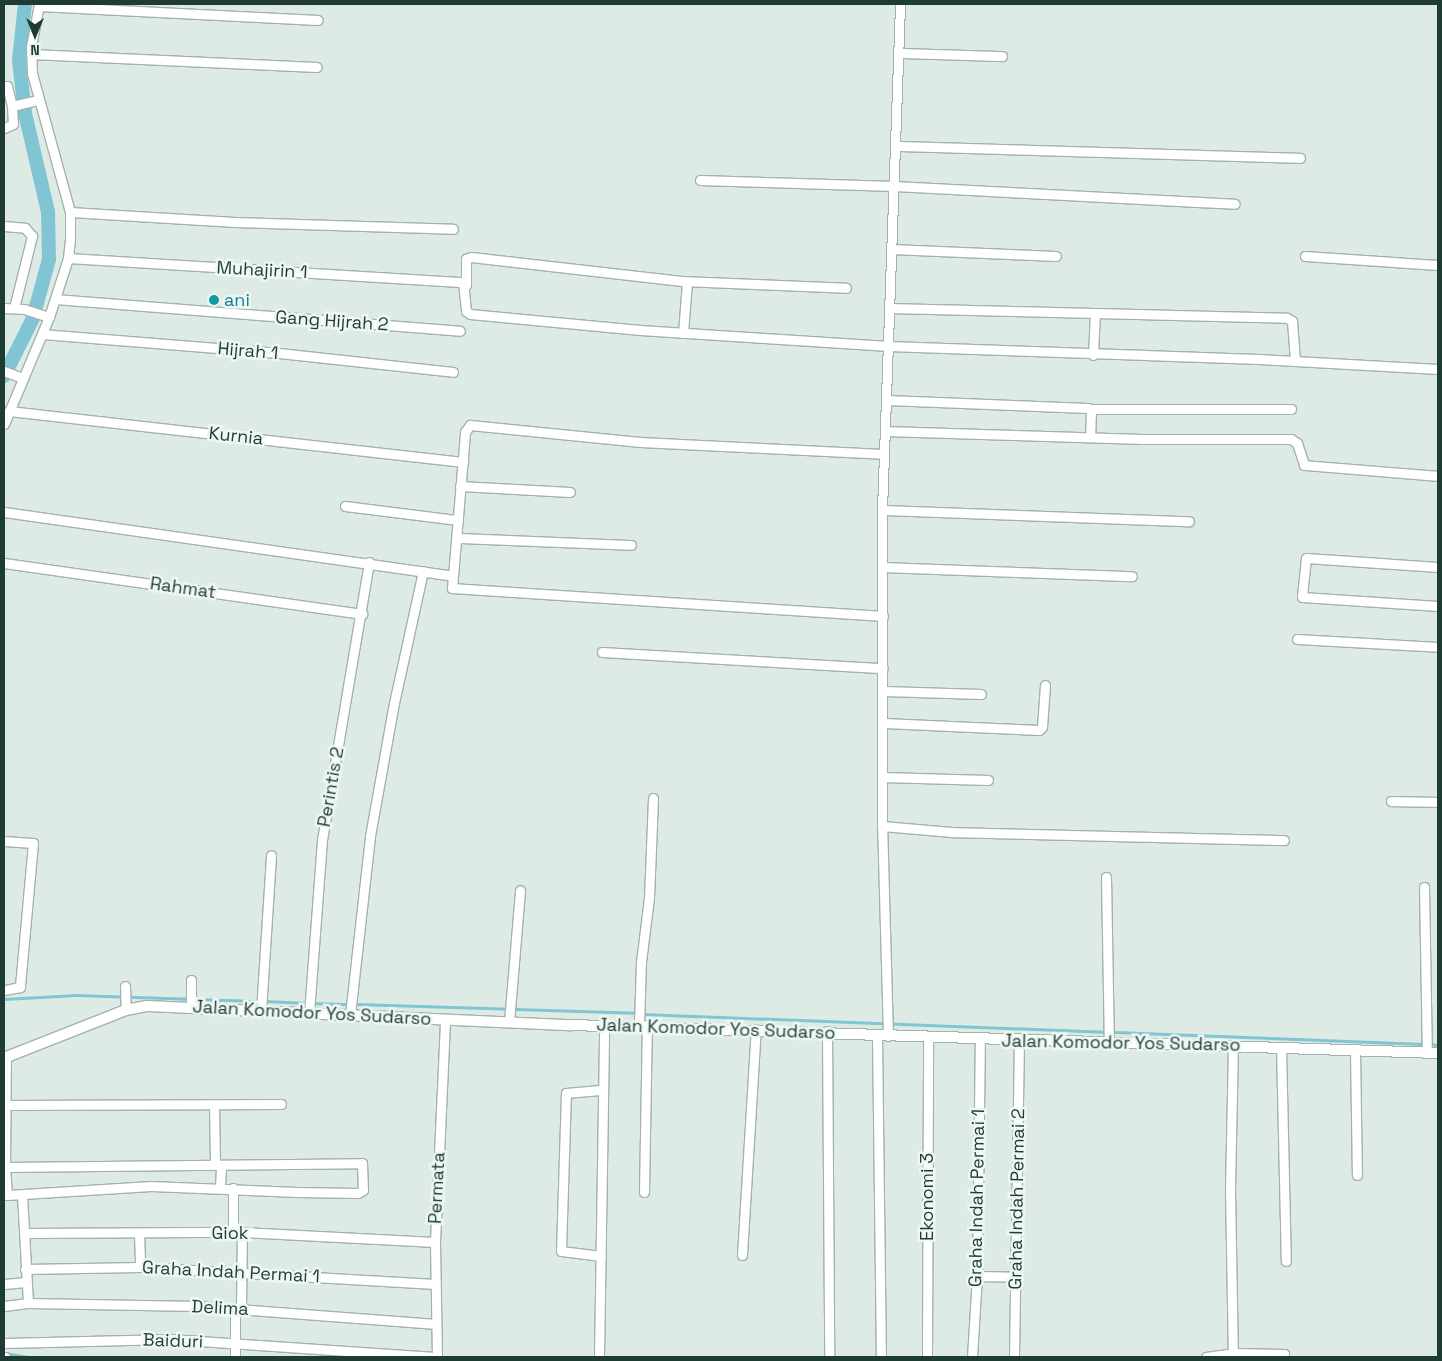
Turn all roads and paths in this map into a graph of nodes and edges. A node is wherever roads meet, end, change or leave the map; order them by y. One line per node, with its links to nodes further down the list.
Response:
1 (900, 4): 4 (street)
2 (39, 5): 3 (street); 5 (street)
3 (318, 20)
4 (899, 53): 6 (street); 12 (street)
5 (31, 54): 7 (street); 9 (street)
6 (1002, 56)
7 (317, 67)
8 (4, 86): 10 (street)
9 (36, 101): 10 (street); 17 (street)
10 (15, 106): 11 (street)
11 (4, 128)
12 (896, 146): 13 (street); 15 (street)
13 (1300, 158)
14 (700, 180): 15 (street)
15 (894, 186): 16 (street); 20 (street)
16 (1235, 204)
17 (70, 212): 19 (street); 23 (street)
18 (4, 226): 31 (street)
19 (453, 228)
20 (891, 249): 21 (street); 30 (street)
21 (1056, 256)
22 (1305, 256): 24 (street)
23 (68, 258): 26 (street, Muhajirin 1); 28 (street)
24 (1438, 265)
25 (687, 282): 26 (street); 27 (street); 35 (street)
26 (466, 285): 35 (street)
27 (846, 288)
28 (55, 299): 33 (street); 34 (street, Gang Hijrah 2)
29 (4, 308): 31 (street)
30 (889, 308): 32 (street); 37 (street)
31 (19, 309): 33 (street)
32 (1095, 313): 38 (street); 39 (street)
33 (49, 317): 36 (street)
34 (460, 331)
35 (683, 333): 37 (street)
36 (42, 334): 42 (street, Hijrah 1); 43 (street)
37 (888, 346): 38 (street); 44 (street)
38 (1093, 355): 39 (street)
39 (1295, 361): 40 (street)
40 (1438, 369)
41 (4, 371): 43 (street)
42 (454, 372)
43 (19, 376): 47 (street)
44 (887, 400): 45 (street); 49 (street)
45 (1091, 409): 46 (street); 50 (street)
46 (1291, 409)
47 (8, 411): 48 (street); 52 (street, Kurnia)
48 (4, 424)
49 (885, 431): 50 (street); 51 (street)
50 (1090, 437): 53 (street)
51 (883, 454): 52 (street); 57 (street)
52 (463, 462): 54 (street)
53 (1438, 476)
54 (460, 486): 55 (street); 59 (street)
55 (570, 492)
56 (345, 506): 59 (street)
57 (882, 510): 60 (street); 65 (street)
58 (4, 512): 63 (street)
59 (458, 520): 61 (street)
60 (1189, 521)
61 (458, 538): 62 (street); 68 (street)
62 (631, 545)
63 (369, 562): 67 (street); 71 (street, Perintis 2)
64 (4, 563): 71 (street, Rahmat)
65 (882, 567): 69 (street); 72 (street)
66 (1438, 567): 70 (street)
67 (423, 571): 68 (street); 100 (street)
68 (452, 576): 72 (street)
69 (1132, 576)
70 (1438, 606)
71 (362, 614): 99 (street, Perintis 2)
72 (883, 616): 76 (street)
73 (1297, 639): 74 (street)
74 (1438, 647)
75 (602, 652): 76 (street)
76 (883, 668): 78 (street)
77 (1045, 686): 80 (street)
78 (884, 690): 79 (street); 80 (street)
79 (981, 694)
80 (884, 722): 81 (street)
81 (883, 776): 82 (street); 86 (street)
82 (988, 780)
83 (653, 798): 103 (street)
84 (1391, 800): 85 (street)
85 (1438, 802)
86 (882, 826): 87 (street); 107 (street)
87 (1284, 840)
88 (4, 841): 95 (street)
89 (270, 855): 98 (street)
90 (1106, 877): 111 (street)
91 (1424, 887): 114 (street)
92 (520, 890): 101 (street)
93 (190, 980): 97 (street)
94 (125, 989): 96 (street)
95 (4, 990)
96 (126, 1006): 97 (street, Jalan Komodor Yos Sudarso); 117 (street, Jalan Komodor Yos Sudarso)
97 (191, 1006): 98 (street, Jalan Komodor Yos Sudarso)
98 (261, 1007): 99 (street, Jalan Komodor Yos Sudarso)
99 (310, 1009): 100 (street, Jalan Komodor Yos Sudarso)
100 (350, 1011): 102 (street, Jalan Komodor Yos Sudarso)
101 (509, 1018): 102 (street, Jalan Komodor Yos Sudarso); 104 (street, Jalan Komodor Yos Sudarso)
102 (445, 1019): 133 (street, Permata)
103 (642, 1022): 104 (street, Jalan Komodor Yos Sudarso); 105 (street, Jalan Komodor Yos Sudarso); 128 (street)
104 (604, 1025): 118 (street)
105 (756, 1029): 106 (street, Jalan Komodor Yos Sudarso); 134 (street)
106 (827, 1031): 107 (street, Jalan Komodor Yos Sudarso); 156 (street)
107 (884, 1033): 108 (street, Jalan Komodor Yos Sudarso); 157 (street)
108 (928, 1036): 109 (street, Jalan Komodor Yos Sudarso); 158 (street, Ekonomi 3)
109 (980, 1039): 110 (street, Jalan Komodor Yos Sudarso); 140 (street, Graha Indah Permai 1)
110 (1019, 1040): 111 (street, Jalan Komodor Yos Sudarso); 141 (street, Graha Indah Permai 2)
111 (1109, 1043): 112 (street, Jalan Komodor Yos Sudarso)
112 (1233, 1045): 113 (street, Jalan Komodor Yos Sudarso); 151 (street)
113 (1280, 1047): 115 (street, Jalan Komodor Yos Sudarso); 136 (street)
114 (1427, 1050): 115 (street, Jalan Komodor Yos Sudarso); 116 (street, Jalan Komodor Yos Sudarso)
115 (1355, 1051): 125 (street)
116 (1438, 1053)
117 (5, 1058): 120 (street)
118 (603, 1090): 135 (street); 135 (street)
119 (281, 1104): 121 (street)
120 (7, 1105): 121 (street); 122 (street)
121 (214, 1105): 123 (street)
122 (4, 1152): 124 (street)
123 (218, 1165): 124 (street); 126 (street); 127 (street)
124 (5, 1167): 129 (street)
125 (1358, 1175)
126 (220, 1187): 127 (street); 129 (street)
127 (233, 1188): 130 (street)
128 (644, 1192)
129 (22, 1195): 132 (street)
130 (238, 1232): 131 (street, Giok); 133 (street, Giok); 139 (street)
131 (140, 1233): 132 (street, Giok); 137 (street)
132 (24, 1234): 138 (street)
133 (435, 1242): 144 (street, Permata)
134 (742, 1255)
135 (601, 1256): 155 (street)
136 (1286, 1261)
137 (140, 1267): 138 (street, Graha Indah Permai 1); 139 (street, Graha Indah Permai 1)
138 (25, 1269): 142 (street)
139 (241, 1272): 144 (street, Graha Indah Permai 1); 147 (street)
140 (977, 1276): 141 (street); 159 (street, Graha Indah Permai 1)
141 (1016, 1277): 160 (street, Graha Indah Permai 2)
142 (26, 1282): 143 (street); 145 (street)
143 (4, 1284)
144 (436, 1284): 148 (street, Permata)
145 (28, 1303): 146 (street, Delima); 147 (street, Delima)
146 (4, 1306)
147 (238, 1309): 148 (street, Delima); 150 (street)
148 (436, 1324): 154 (street, Permata)
149 (4, 1343): 150 (street, Baiduri)
150 (236, 1344): 152 (street); 153 (street, Baiduri)
151 (1235, 1355): 161 (street); 162 (street)
152 (235, 1357)
153 (432, 1357)
154 (437, 1357)
155 (599, 1357)
156 (829, 1357)
157 (881, 1357)
158 (927, 1357)
159 (972, 1357)
160 (1014, 1357)
161 (1206, 1357)
162 (1284, 1357)

